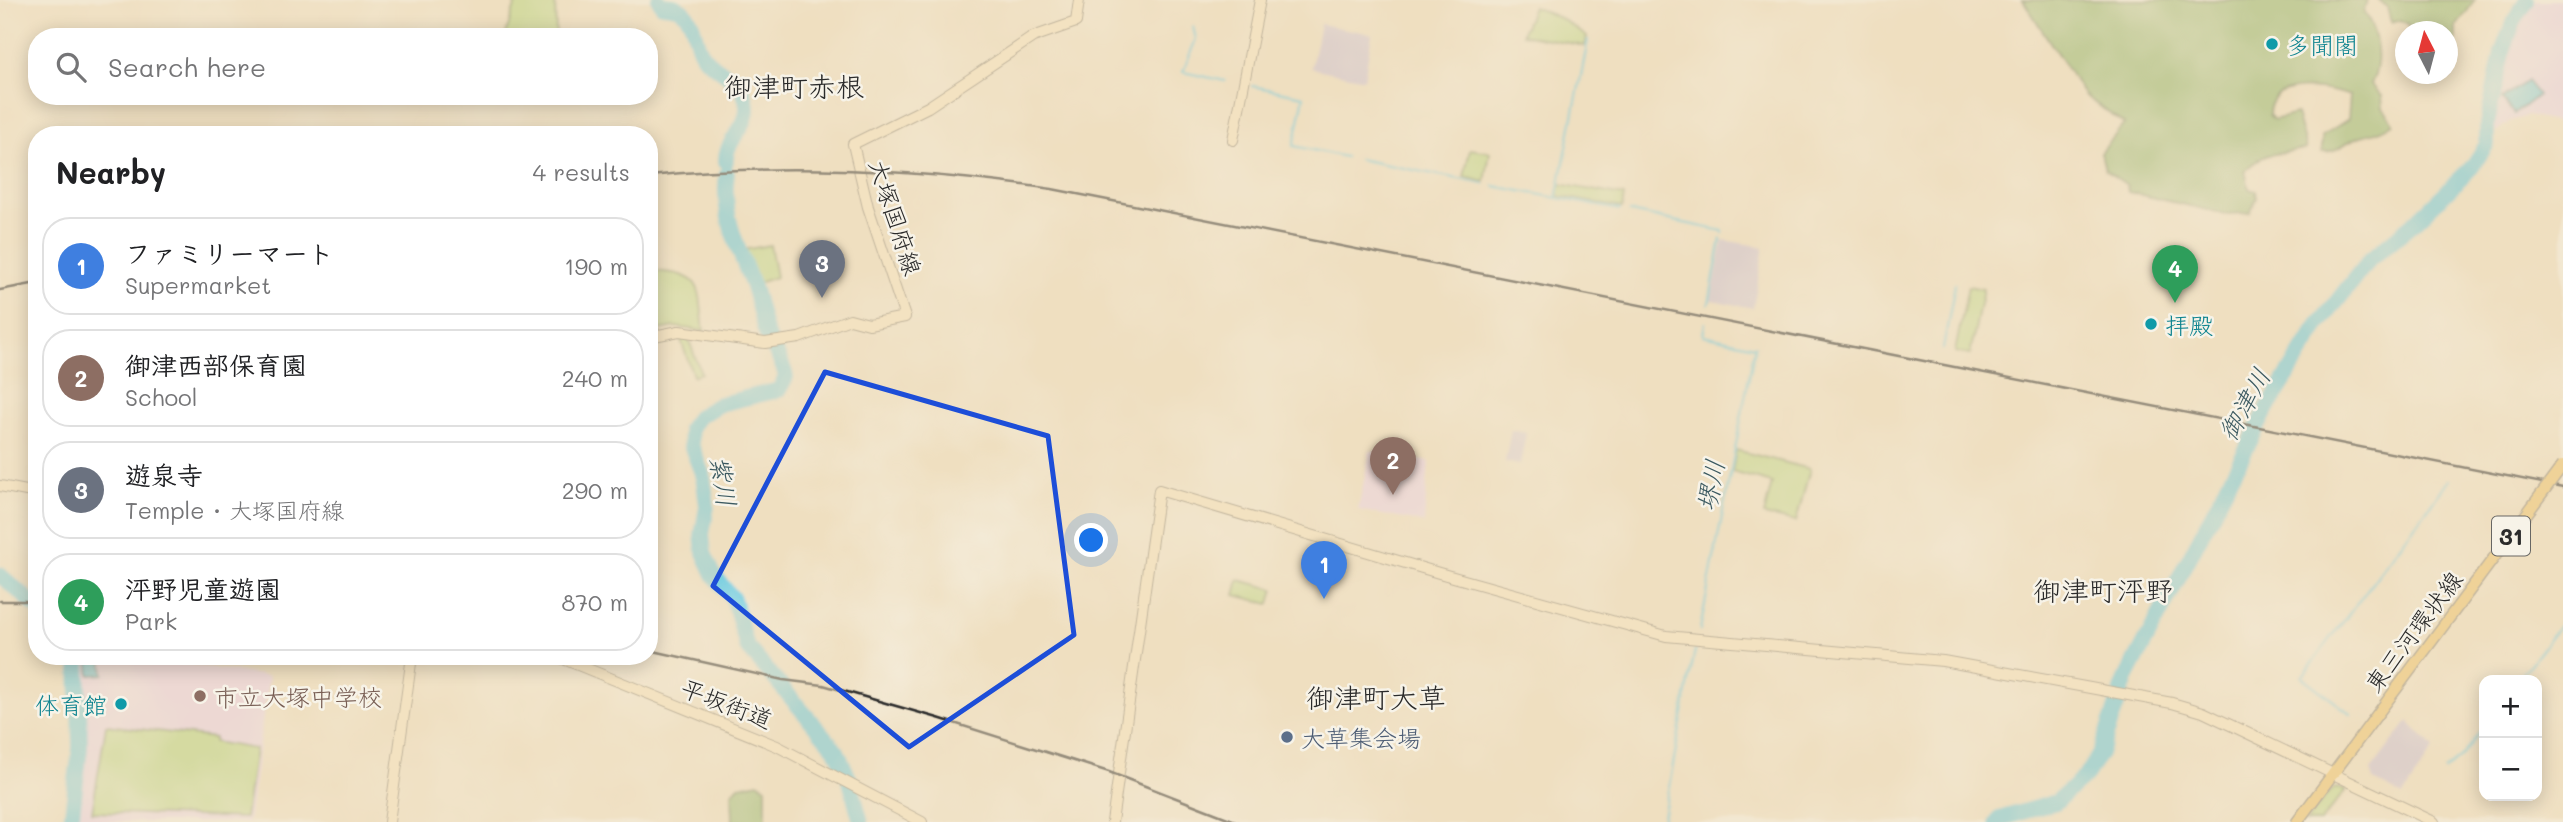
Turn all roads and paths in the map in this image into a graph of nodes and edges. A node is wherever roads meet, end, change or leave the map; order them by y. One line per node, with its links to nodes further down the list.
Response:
1 (1079, 0): 4 (street, 大塚国府線)
2 (1261, 0): 3 (street)
3 (1233, 140)
4 (658, 335)
5 (2563, 465): 10 (main road, 東三河環状線 / 31, bridge)
6 (0, 486): 7 (street)
7 (28, 491)
8 (411, 665): 11 (street)
9 (578, 665): 12 (street, 平坂街道)
10 (2335, 774): 13 (street); 14 (main road, 東三河環状線 / 31); 15 (street)
11 (389, 822)
12 (922, 822)
13 (1112, 822)
14 (2297, 822)
15 (2434, 822)

